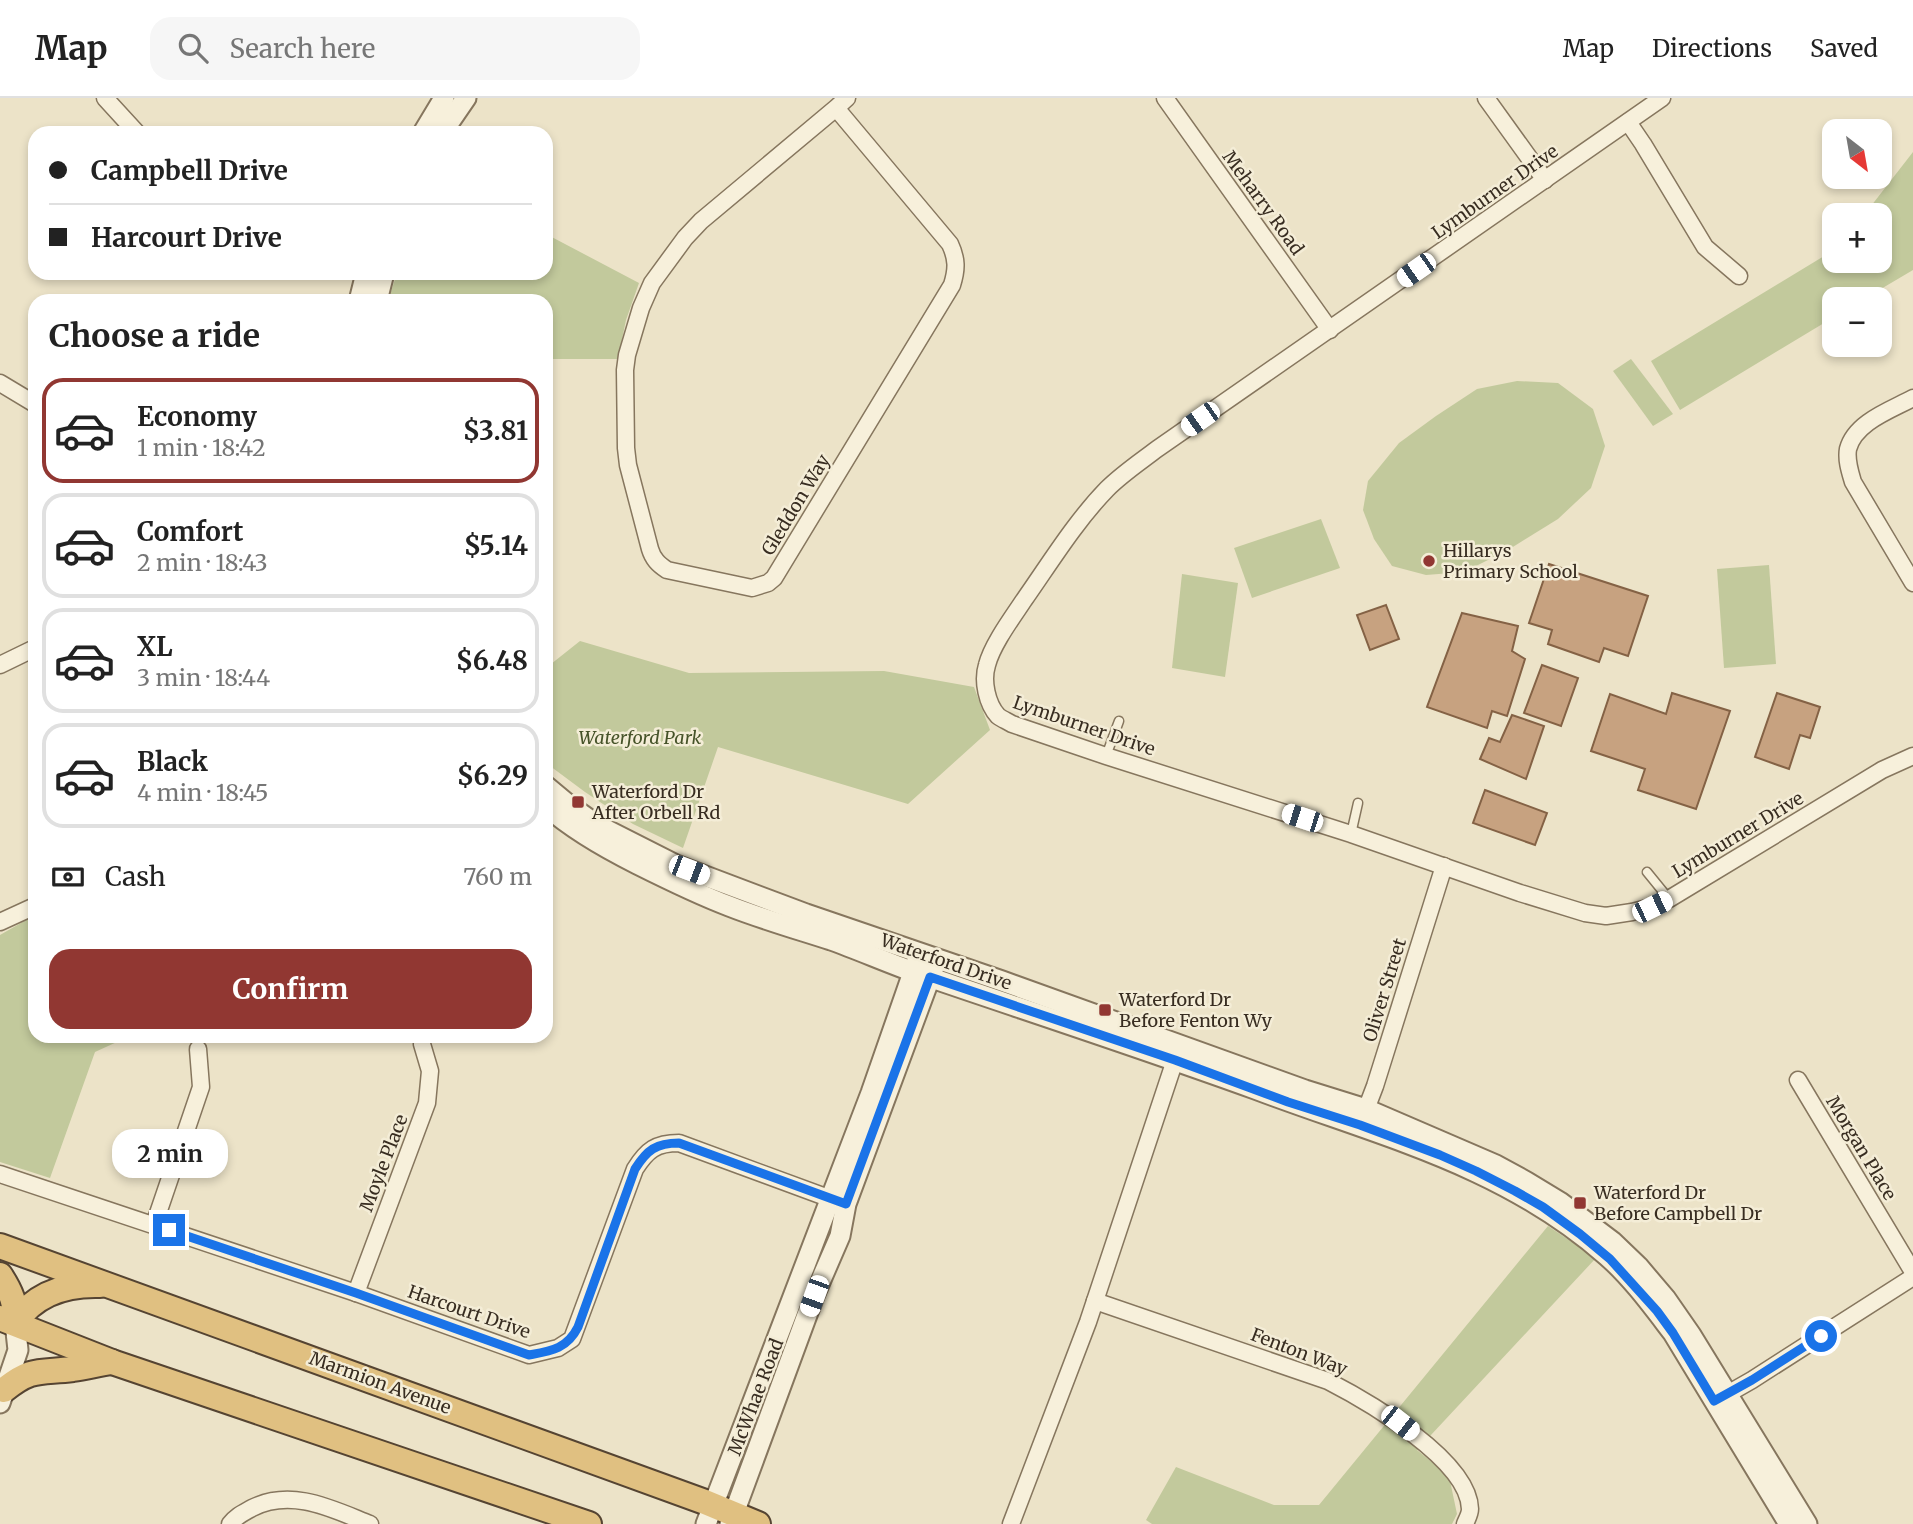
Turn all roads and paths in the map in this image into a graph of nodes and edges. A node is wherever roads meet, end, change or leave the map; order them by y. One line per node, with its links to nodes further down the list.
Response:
1 (105, 98): 9 (street)
2 (444, 98): 10 (street)
3 (466, 98): 11 (street)
4 (1165, 98): 14 (street, Meharry Road)
5 (1486, 98): 12 (street)
6 (1662, 98): 8 (street, Lymburner Drive)
7 (841, 103): 7 (street, Gleddon Way)
8 (1628, 122): 12 (street, Lymburner Drive); 13 (street)
9 (131, 126)
10 (427, 126)
11 (447, 126)
12 (1545, 180): 14 (street, Lymburner Drive)
13 (1739, 276)
14 (1330, 330): 22 (street, Lymburner Drive)
15 (0, 383): 17 (street)
16 (1913, 398): 18 (street)
17 (28, 400)
18 (1913, 583)
19 (28, 651): 20 (street)
20 (0, 665)
21 (1119, 722): 22 (lane)
22 (1106, 756): 27 (street, Lymburner Drive)
23 (1913, 756): 30 (street, Lymburner Drive)
24 (553, 792): 33 (street, Waterford Drive)
25 (1358, 803): 27 (lane)
26 (553, 811): 33 (street, Waterford Drive)
27 (1351, 834): 28 (street, Lymburner Drive)
28 (1444, 866): 30 (street, Lymburner Drive); 38 (street, Oliver Street)
29 (1647, 872): 30 (lane)
30 (1669, 899)
31 (28, 909): 32 (street)
32 (0, 922)
33 (925, 965): 36 (street, Waterford Drive); 40 (street, McWhae Road)
34 (422, 1044): 47 (street, Moyle Place)
35 (198, 1049): 41 (street)
36 (1177, 1052): 38 (street, Waterford Drive); 48 (street)
37 (1798, 1080): 43 (street, Morgan Place)
38 (1363, 1117): 52 (street, Waterford Drive)
39 (0, 1174): 41 (street, Harcourt Drive)
40 (838, 1201): 47 (street, Harcourt Drive); 53 (street, McWhae Road)
41 (154, 1225): 47 (street, Harcourt Drive)
42 (0, 1246): 46 (highway, Marmion Avenue)
43 (1913, 1272)
44 (0, 1275): 49 (highway)
45 (1913, 1278): 52 (street)
46 (111, 1285): 49 (highway); 53 (highway, Marmion Avenue)
47 (356, 1293)
48 (1095, 1301): 58 (street); 59 (street, Fenton Way)
49 (5, 1327): 50 (highway); 51 (street)
50 (112, 1362): 51 (highway); 56 (highway)
51 (2, 1396)
52 (1721, 1398): 60 (street, Waterford Drive); 61 (street, Waterford Drive)
53 (721, 1517): 57 (highway, Marmion Avenue)
54 (230, 1524): 55 (street)
55 (370, 1524)
56 (589, 1524)
57 (758, 1524)
58 (1011, 1524)
59 (1465, 1524)
60 (1789, 1524)
61 (1807, 1524)

